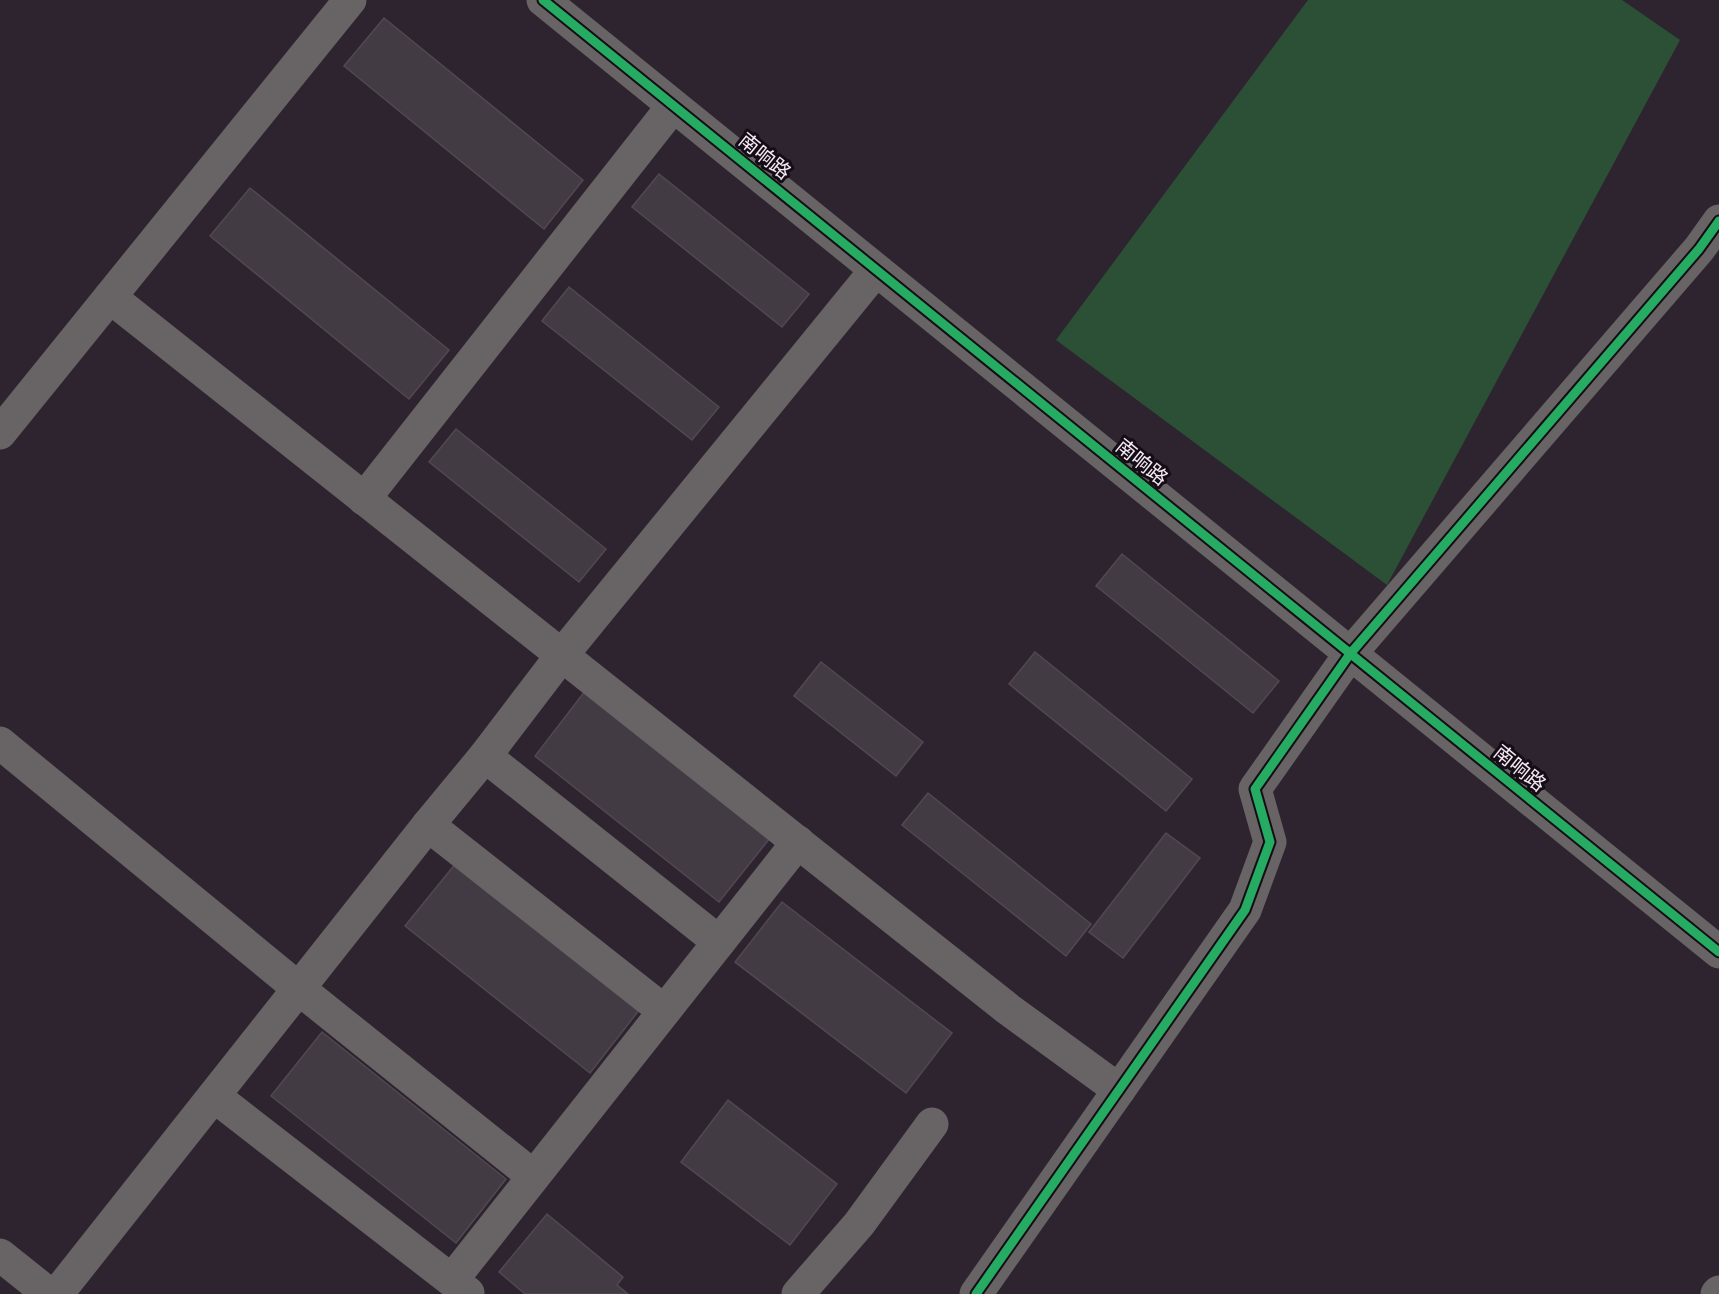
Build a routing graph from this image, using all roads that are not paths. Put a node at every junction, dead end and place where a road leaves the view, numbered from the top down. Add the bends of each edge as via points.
1 (350, 0) edge
2 (543, 0) edge
3 (673, 106) junction
4 (1719, 221) edge
5 (876, 270) junction
6 (110, 297) junction
7 (0, 433) edge
8 (364, 499) junction
9 (1350, 654) junction
10 (562, 655) junction
11 (0, 743) edge
12 (485, 756) junction
13 (428, 825) junction
14 (798, 842) junction
15 (718, 942) junction
16 (1719, 952) edge
17 (298, 988) junction
18 (664, 1011) junction
19 (1119, 1090) junction
20 (214, 1096) junction
21 (932, 1124) dead end
22 (532, 1176) junction
23 (0, 1255) edge
24 (461, 1287) edge
25 (49, 1294) edge
26 (57, 1294) edge
27 (798, 1294) edge
28 (976, 1294) edge

1 - 6 street
2 - 3 street, 南响路
3 - 5 street, 南响路
3 - 8 street
4 - 9 street
5 - 9 street, 南响路
5 - 10 street
6 - 7 street
6 - 8 street
8 - 10 street
9 - 16 street, 南响路
9 - 19 street via 1255,789 1270,842 1245,910
10 - 12 street
10 - 14 street
11 - 17 street
12 - 13 street
12 - 15 street
13 - 17 street
13 - 18 street
14 - 15 street
14 - 19 street via 1008,1009
15 - 18 street
17 - 20 street
17 - 22 street
18 - 22 street
19 - 28 street
20 - 24 street
20 - 26 street
21 - 27 street via 859,1224
22 - 24 street
23 - 25 street

